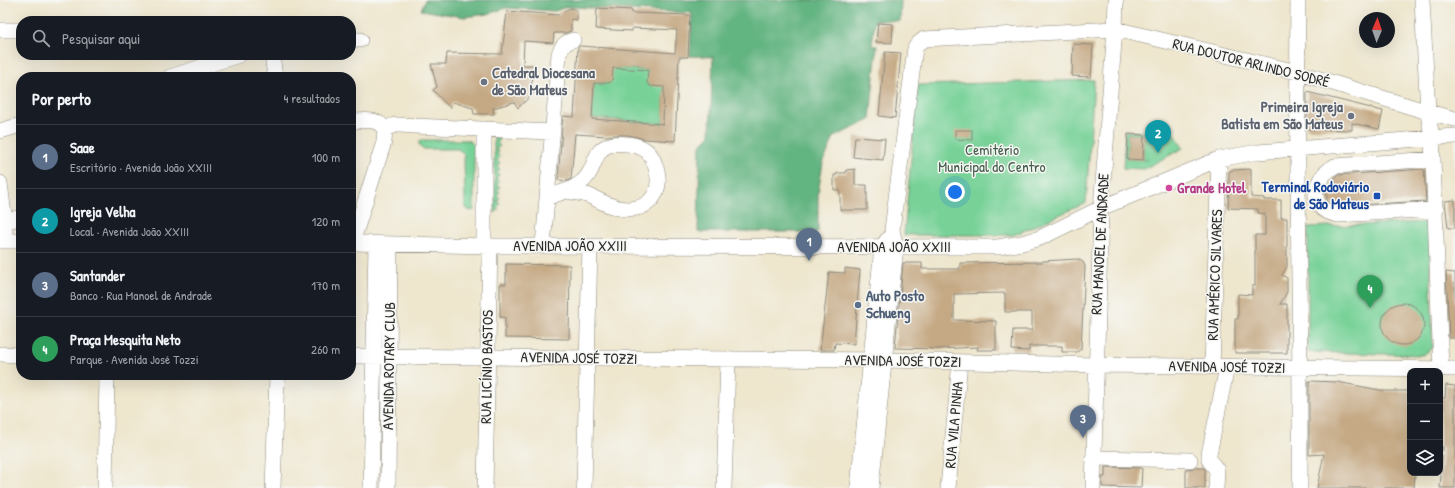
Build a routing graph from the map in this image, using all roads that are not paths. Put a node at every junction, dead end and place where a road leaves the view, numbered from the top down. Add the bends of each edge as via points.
1 (1116, 0) edge
2 (1298, 0) edge
3 (1422, 0) edge
4 (1115, 29) junction
5 (0, 30) edge
6 (16, 30) edge
7 (573, 40) dead end
8 (223, 60) edge
9 (273, 60) edge
10 (186, 72) edge
11 (274, 72) edge
12 (1297, 72) junction
13 (1428, 112) junction
14 (1455, 119) edge
15 (356, 121) edge
16 (16, 126) edge
17 (385, 129) junction
18 (484, 129) junction
19 (0, 131) edge
20 (552, 132) junction
21 (1455, 136) edge
22 (1432, 138) junction
23 (1299, 149) junction
24 (1433, 159) junction
25 (1220, 160) junction
26 (0, 183) edge
27 (566, 191) junction
28 (546, 198) junction
29 (1101, 208) junction
30 (1436, 208) junction
31 (16, 219) edge
32 (5, 222) junction
33 (356, 228) edge
34 (2, 241) edge
35 (16, 241) edge
36 (356, 243) edge
37 (383, 244) junction
38 (487, 246) junction
39 (544, 246) junction
40 (590, 246) junction
41 (889, 247) junction
42 (0, 354) edge
43 (16, 355) edge
44 (356, 356) edge
45 (373, 356) junction
46 (390, 357) junction
47 (487, 357) junction
48 (587, 358) junction
49 (728, 359) junction
50 (878, 360) junction
51 (960, 362) junction
52 (1095, 365) junction
53 (1212, 367) junction
54 (1227, 367) junction
55 (1300, 368) junction
56 (1448, 369) edge
57 (107, 380) edge
58 (278, 380) edge
59 (1093, 458) junction
60 (1190, 460) dead end
61 (371, 461) junction
62 (388, 461) junction
63 (105, 488) edge
64 (273, 488) edge
65 (371, 488) edge
66 (388, 488) edge
67 (485, 488) edge
68 (584, 488) edge
69 (724, 488) edge
70 (858, 488) edge
71 (871, 488) edge
72 (948, 488) edge
73 (1093, 488) edge
74 (1216, 488) edge
75 (1300, 488) edge

1 - 4 street, RUA MANOEL DE ANDRADE
2 - 12 street
3 - 13 street
4 - 12 street, RUA DOUTOR ARLINDO SODRÉ
4 - 29 street, RUA MANOEL DE ANDRADE
4 - 41 street, RUA DOUTOR ARLINDO SODRÉ via 932,37 919,43 915,48
5 - 6 street
7 - 20 street via 562,47 559,54
8 - 10 street
9 - 11 street
12 - 13 street, RUA DOUTOR ARLINDO SODRÉ
12 - 23 street
13 - 14 street, RUA DOUTOR ARLINDO SODRÉ
13 - 22 street
15 - 17 street via 380,122
16 - 19 street
17 - 18 street via 398,124
17 - 33 street via 384,142
18 - 20 street
18 - 38 street, RUA LICÍNIO BASTOS
20 - 28 street
21 - 22 street
22 - 23 street
22 - 24 street
23 - 25 street, AVENIDA JOÃO XXIII via 1258,152
23 - 55 street
24 - 30 street
24 - 30 street via 1335,166 1323,175 1316,191 1322,208 1338,216
25 - 29 street, AVENIDA JOÃO XXIII
25 - 53 street, RUA AMÉRICO SILVARES
26 - 32 street
27 - 27 street via 587,195 614,207 627,209 642,206 651,201 657,191 658,171 654,160 640,147 614,144 599,151 587,177
27 - 28 street
28 - 39 street
29 - 41 street, AVENIDA JOÃO XXIII via 1040,238 1022,243 998,247
29 - 52 street, RUA MANOEL DE ANDRADE
30 - 56 street
31 - 32 street
32 - 34 street
34 - 35 street
36 - 37 street, AVENIDA JOÃO XXIII
37 - 38 street, AVENIDA JOÃO XXIII
37 - 45 street, AVENIDA ROTARY CLUB
37 - 46 street, AVENIDA ROTARY CLUB
38 - 39 street, AVENIDA JOÃO XXIII
38 - 47 street, RUA LICÍNIO BASTOS
39 - 40 street, AVENIDA JOÃO XXIII
40 - 41 street, AVENIDA JOÃO XXIII
40 - 48 street
41 - 50 street
42 - 43 street
44 - 45 street, AVENIDA JOSÉ TOZZI
45 - 46 street, AVENIDA JOSÉ TOZZI
45 - 61 street, AVENIDA ROTARY CLUB
46 - 47 street, AVENIDA JOSÉ TOZZI
46 - 62 street, AVENIDA ROTARY CLUB
47 - 48 street, AVENIDA JOSÉ TOZZI
47 - 67 street, RUA LICÍNIO BASTOS
48 - 49 street, AVENIDA JOSÉ TOZZI
48 - 68 street
49 - 50 street, AVENIDA JOSÉ TOZZI
49 - 69 street
50 - 51 street, AVENIDA JOSÉ TOZZI
50 - 70 street
50 - 71 street
51 - 52 street, AVENIDA JOSÉ TOZZI
51 - 72 street, RUA VILA PINHA
52 - 53 street, AVENIDA JOSÉ TOZZI
52 - 59 street, RUA MANOEL DE ANDRADE
53 - 54 street, AVENIDA JOSÉ TOZZI
54 - 55 street, AVENIDA JOSÉ TOZZI
54 - 74 street via 1209,454 1209,460 1218,470
55 - 56 street, AVENIDA JOSÉ TOZZI
55 - 75 street
57 - 63 street
58 - 64 street
59 - 60 street
59 - 73 street, RUA MANOEL DE ANDRADE
61 - 62 street
61 - 65 street, AVENIDA ROTARY CLUB
62 - 66 street, AVENIDA ROTARY CLUB

